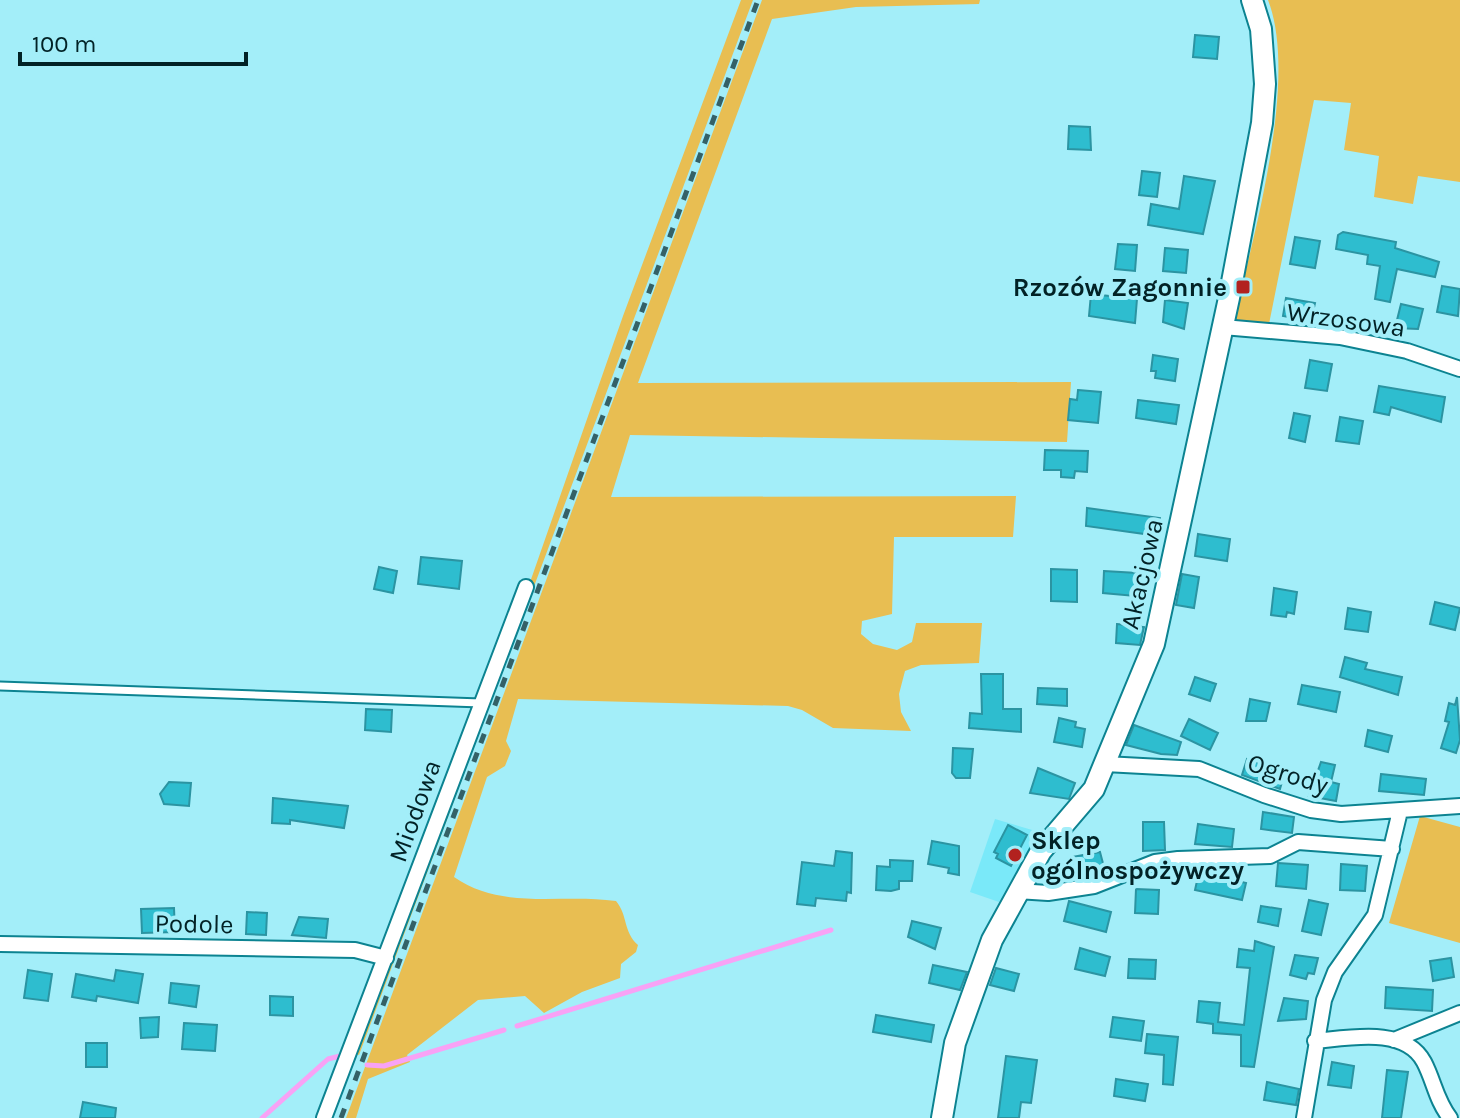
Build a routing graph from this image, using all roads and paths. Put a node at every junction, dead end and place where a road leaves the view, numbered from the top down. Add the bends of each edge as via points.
1 (1252, 0) edge
2 (1223, 327) junction
3 (1460, 369) edge
4 (526, 587) dead end
5 (0, 686) edge
6 (481, 703) junction
7 (1105, 764) junction
8 (1460, 806) edge
9 (1400, 811) junction
10 (1392, 849) junction
11 (1017, 891) junction
12 (0, 944) edge
13 (386, 958) junction
14 (1460, 1013) edge
15 (1394, 1040) junction
16 (1315, 1041) junction
17 (324, 1118) edge
18 (942, 1118) edge
19 (1304, 1118) edge
20 (1450, 1118) edge

1 - 2 street, Akacjowa via 1261,29 1262,123
2 - 3 street, Wrzosowa via 1340,337
2 - 7 street, Akacjowa via 1154,644
4 - 6 street, Miodowa
5 - 6 lane
6 - 13 street, Miodowa
7 - 9 street, Ogrody via 1199,769 1311,810
7 - 11 street, Akacjowa via 1082,807 1041,851
8 - 9 street, Ogrody
9 - 10 street
10 - 11 street via 1298,842 1270,856 1155,862 1094,886 1048,893
10 - 16 street via 1375,915 1335,972
11 - 18 street, Akacjowa via 986,954 955,1043
12 - 13 street, Podole via 355,950
13 - 17 street, Miodowa
14 - 15 street
15 - 16 street
15 - 20 street via 1419,1054
16 - 19 street

